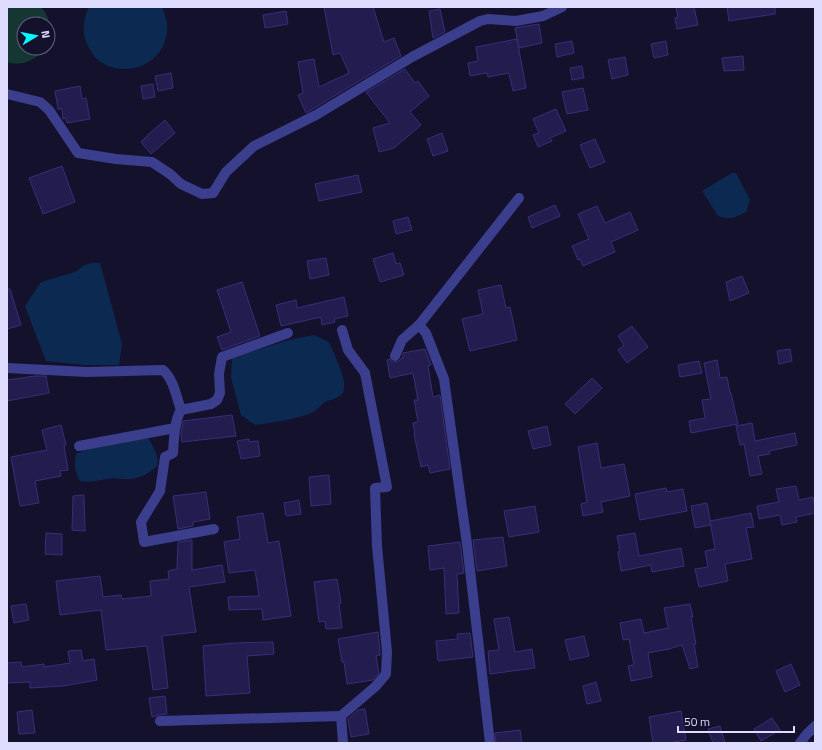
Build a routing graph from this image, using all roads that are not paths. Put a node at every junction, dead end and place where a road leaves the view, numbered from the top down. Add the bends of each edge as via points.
1 (562, 7) edge
2 (7, 94) edge
3 (519, 198) dead end
4 (420, 325) junction
5 (342, 330) dead end
6 (288, 333) dead end
7 (395, 356) dead end
8 (7, 368) edge
9 (181, 410) junction
10 (176, 428) junction
11 (79, 446) dead end
12 (214, 529) dead end
13 (340, 716) junction
14 (160, 721) dead end
15 (815, 726) edge
16 (343, 743) edge
17 (490, 743) edge
18 (800, 743) edge

1 - 2 street via 543,16 516,21 480,21 412,57 316,115 254,146 226,172 213,193 202,194 181,184 152,162 78,153 49,110 40,102
3 - 4 street
4 - 7 street via 402,340
4 - 17 street via 426,333 444,379 468,544
5 - 13 street via 348,350 366,373 387,486 375,488 377,546 387,652 386,674 376,686
6 - 9 street via 222,357 218,374 220,393 217,400 211,404
8 - 9 street via 86,372 163,370 171,379
9 - 10 street
10 - 11 street
10 - 12 street via 173,453 165,457 160,492 141,522 144,542
13 - 14 street
13 - 16 street
15 - 18 street

